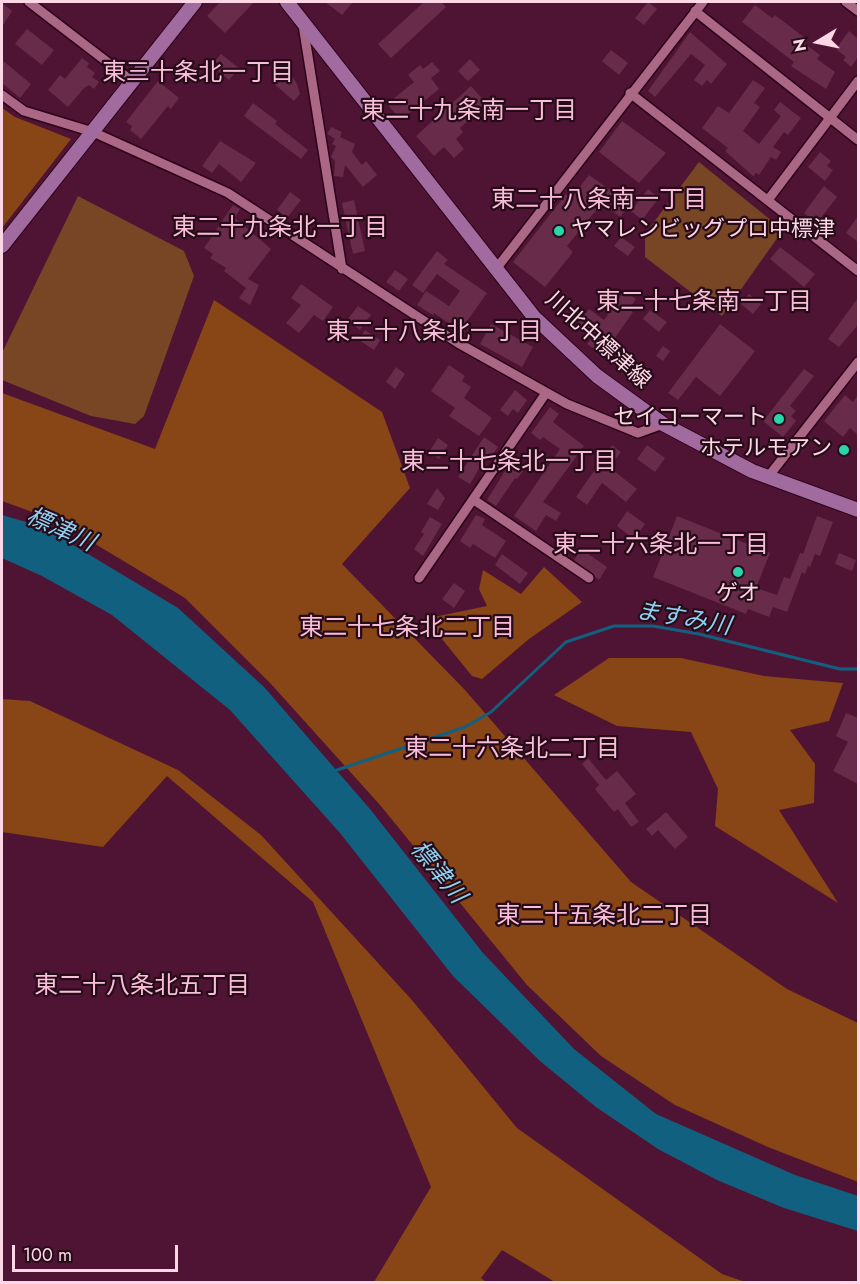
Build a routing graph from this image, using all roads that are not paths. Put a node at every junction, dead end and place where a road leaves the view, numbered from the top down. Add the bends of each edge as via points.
1 (29, 2) edge
2 (195, 2) edge
3 (287, 2) edge
4 (702, 2) edge
5 (846, 2) edge
6 (695, 11) junction
7 (858, 11) edge
8 (303, 22) junction
9 (132, 81) junction
10 (858, 81) edge
11 (630, 93) junction
12 (2, 95) edge
13 (831, 118) junction
14 (93, 132) junction
15 (858, 140) edge
16 (768, 200) junction
17 (2, 246) edge
18 (496, 268) junction
19 (342, 269) junction
20 (858, 271) edge
21 (858, 362) edge
22 (546, 393) junction
23 (663, 424) junction
24 (768, 477) junction
25 (474, 500) junction
26 (858, 510) edge
27 (419, 578) dead end
28 (589, 578) dead end

1 - 9 street
2 - 9 main road
3 - 8 main road, 川北中標津線
4 - 6 street
5 - 7 street
6 - 11 street
6 - 13 street
8 - 18 main road, 川北中標津線
8 - 19 street
9 - 14 main road
10 - 13 street
11 - 16 street
11 - 18 street
12 - 14 street via 36,116
13 - 15 street
13 - 16 street
14 - 17 main road
14 - 19 street via 228,193
16 - 20 street
18 - 23 main road, 川北中標津線 via 534,317 575,356
19 - 22 street
21 - 24 street
22 - 23 street via 638,433
22 - 25 street
23 - 24 main road, 川北中標津線
24 - 26 main road, 川北中標津線
25 - 27 street
25 - 28 street

